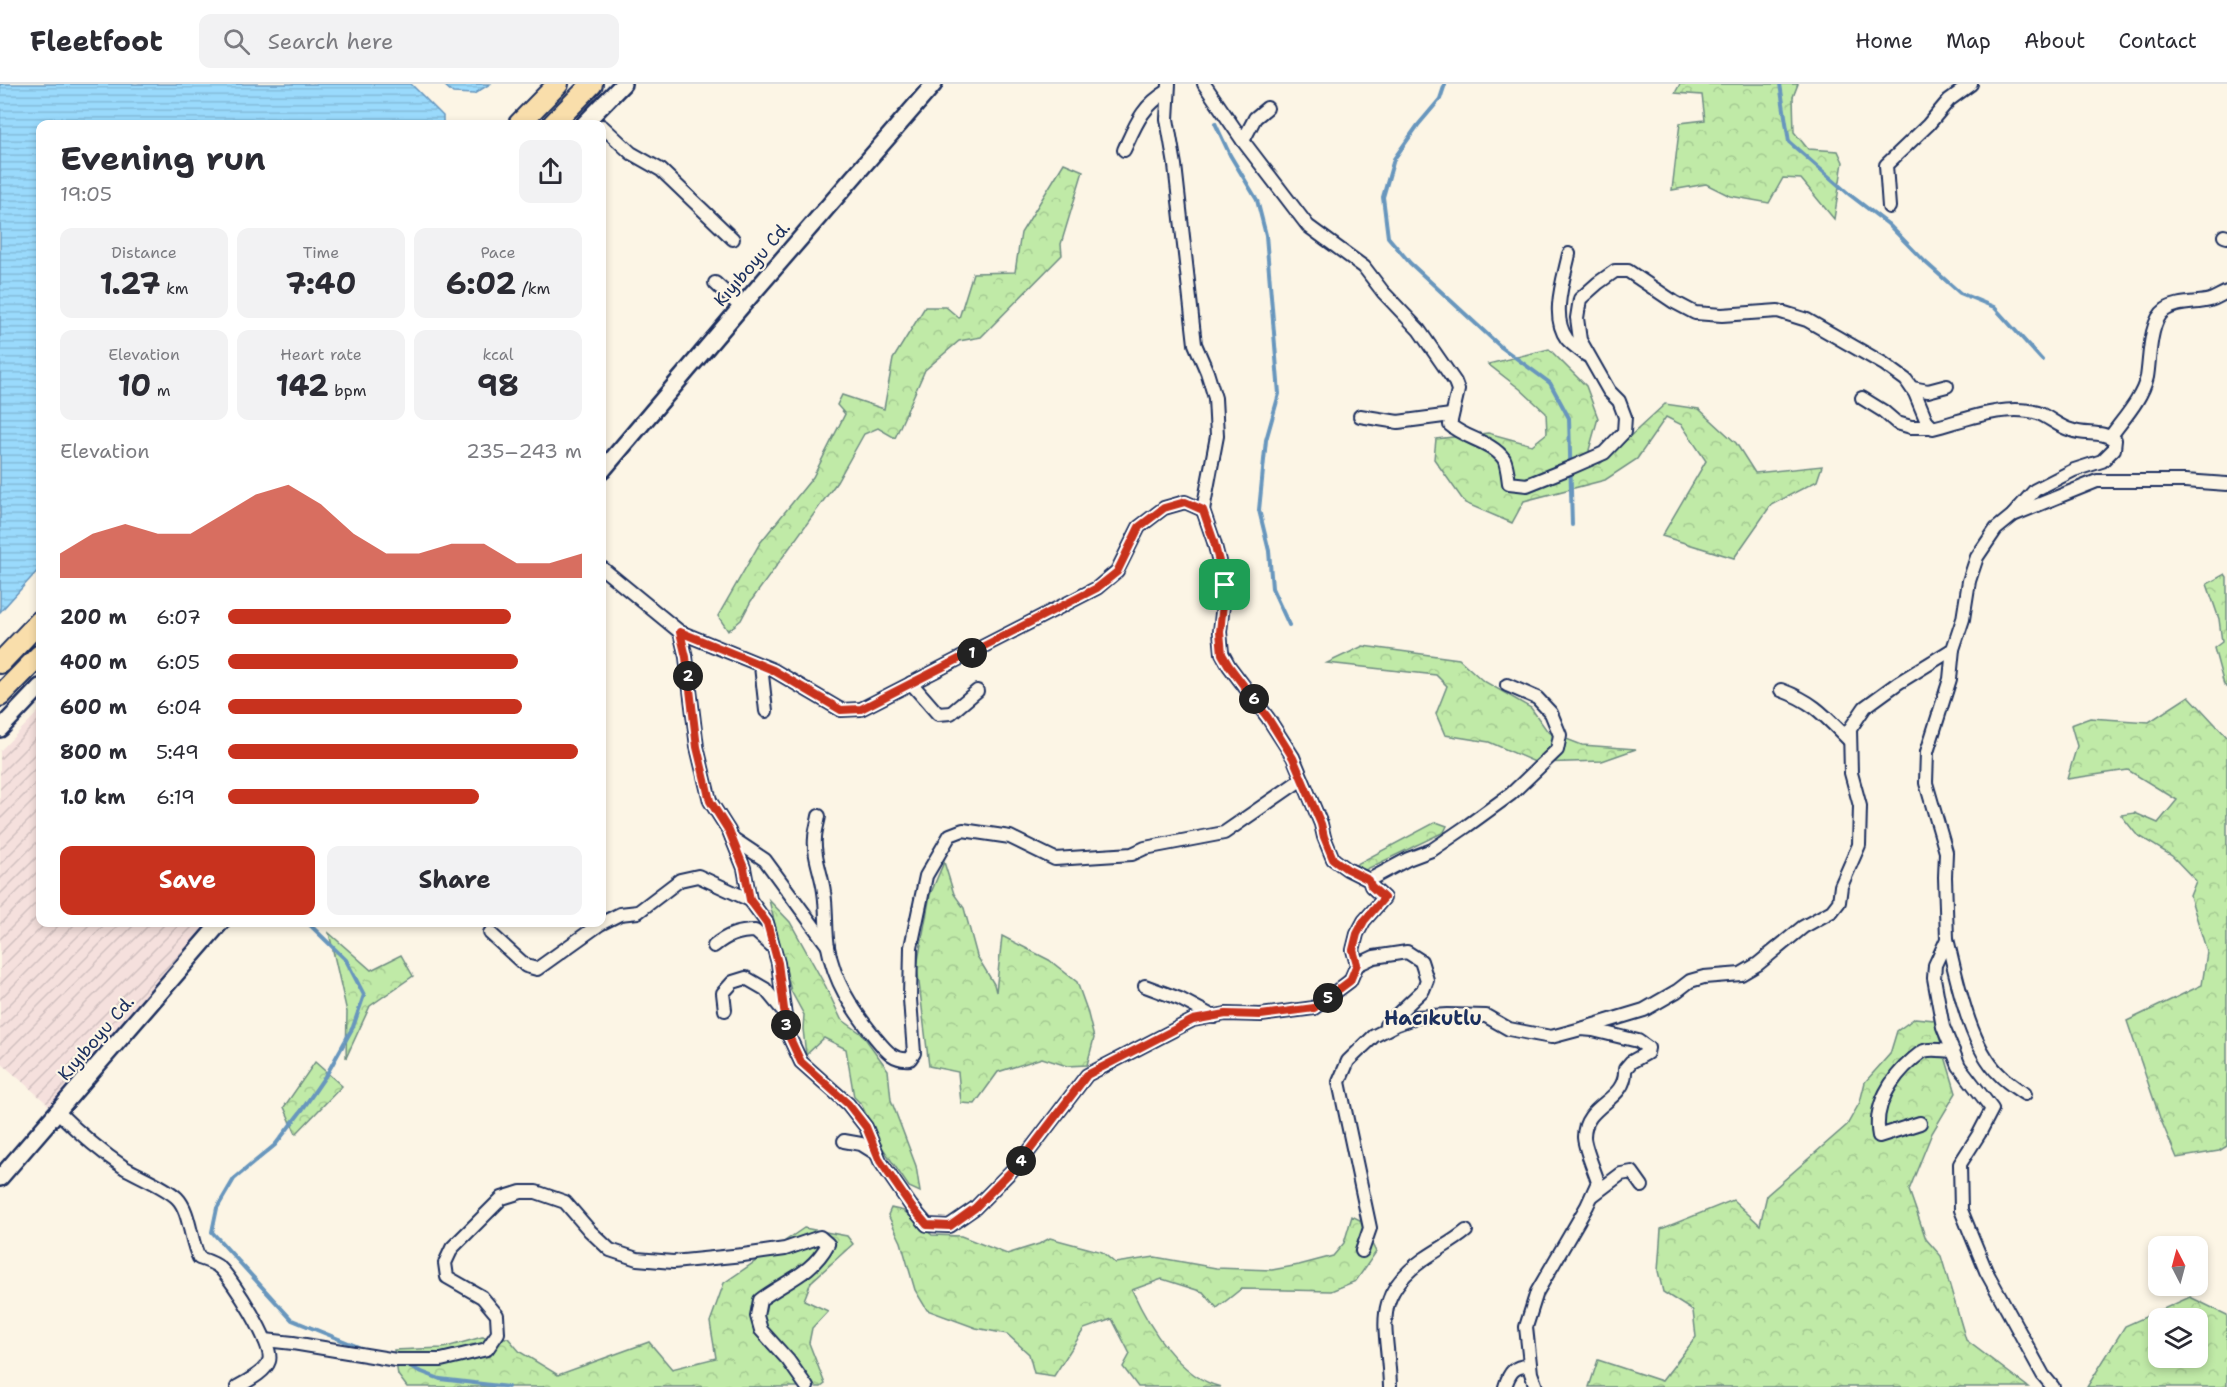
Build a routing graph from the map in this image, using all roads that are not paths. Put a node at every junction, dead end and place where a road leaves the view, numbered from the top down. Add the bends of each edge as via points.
1 (558, 84) edge
2 (592, 84) edge
3 (623, 84) edge
4 (934, 84) edge
5 (1204, 84) edge
6 (1971, 84) edge
7 (1169, 88) edge
8 (1268, 108) dead end
9 (523, 120) edge
10 (557, 120) edge
11 (596, 120) edge
12 (606, 133) edge
13 (1243, 141) junction
14 (1124, 150) dead end
15 (1889, 207) dead end
16 (733, 239) dead end
17 (1569, 254) dead end
18 (715, 283) dead end
19 (2227, 292) edge
20 (741, 307) junction
21 (1591, 360) junction
22 (1947, 386) dead end
23 (1912, 388) junction
24 (1862, 398) dead end
25 (1451, 415) junction
26 (1360, 416) dead end
27 (1932, 427) junction
28 (2111, 436) junction
29 (606, 466) edge
30 (2227, 484) edge
31 (1203, 510) junction
32 (2012, 516) junction
33 (606, 571) edge
34 (36, 625) edge
35 (680, 632) junction
36 (1953, 650) junction
37 (36, 659) edge
38 (0, 663) edge
39 (761, 666) junction
40 (910, 683) junction
41 (1507, 685) dead end
42 (1781, 690) dead end
43 (36, 691) edge
44 (977, 691) dead end
45 (0, 696) edge
46 (766, 711) dead end
47 (0, 729) edge
48 (1849, 740) junction
49 (1302, 779) junction
50 (819, 816) dead end
51 (731, 837) junction
52 (1369, 880) junction
53 (750, 900) junction
54 (606, 921) edge
55 (217, 927) edge
56 (596, 927) edge
57 (490, 933) dead end
58 (1947, 939) junction
59 (714, 946) dead end
60 (828, 946) junction
61 (773, 947) junction
62 (1357, 964) junction
63 (1145, 986) dead end
64 (725, 1010) dead end
65 (784, 1011) junction
66 (1214, 1017) junction
67 (1581, 1029) junction
68 (1374, 1036) junction
69 (1953, 1051) junction
70 (2025, 1095) dead end
71 (58, 1112) junction
72 (1920, 1123) dead end
73 (844, 1141) dead end
74 (877, 1154) junction
75 (0, 1178) edge
76 (1642, 1186) dead end
77 (1591, 1197) junction
78 (1466, 1231) dead end
79 (1362, 1251) dead end
80 (265, 1340) junction
81 (1530, 1366) junction
82 (237, 1387) edge
83 (807, 1387) edge
84 (1390, 1387) edge
85 (1505, 1387) edge
86 (1536, 1387) edge
87 (2053, 1387) edge

1 - 9 highway
2 - 10 highway
3 - 11 street
4 - 20 street, Kıyıboyu Cd.
5 - 13 street
6 - 15 street via 1949,100 1886,165
7 - 14 street via 1142,112
7 - 31 street via 1167,119 1195,344 1215,398 1217,436
8 - 13 street via 1255,118
12 - 16 street via 661,170
13 - 25 street via 1308,226 1364,267 1419,330 1455,382 1458,390
17 - 21 street via 1560,319 1566,338
18 - 20 street
19 - 28 street via 2164,311 2150,344 2147,377 2138,398
20 - 29 street, Kıyıboyu Cd.
21 - 23 street via 1580,340 1580,299 1615,271 1628,271 1695,313 1778,311 1808,320 1884,364
21 - 25 street via 1609,392 1619,401 1625,417 1624,432 1604,453 1542,480 1527,485 1509,483 1504,460 1487,445 1460,434 1450,425
22 - 23 street via 1928,391
23 - 27 street
24 - 27 street via 1897,423
25 - 26 street via 1398,422
27 - 28 street via 2020,409 2070,430
28 - 32 street via 2114,449 2102,461 2035,490
30 - 32 street via 2097,481
31 - 40 street via 1185,502 1164,508 1139,527 1117,572 1097,588
31 - 49 street via 1225,585 1222,654 1268,718
32 - 36 street via 1996,529 1977,558
33 - 35 street
34 - 38 highway
35 - 39 street
35 - 51 street via 707,790
36 - 48 street via 1864,707 1850,729
36 - 58 street via 1950,679 1927,752 1926,783 1946,852
37 - 45 highway
39 - 40 street via 841,710 861,709
39 - 46 street
40 - 44 street via 938,714 951,713
41 - 52 street via 1537,698 1551,713 1560,735 1557,750 1511,794 1467,826 1432,850
42 - 48 street via 1816,707
43 - 47 street
48 - 67 street via 1851,773 1860,806 1859,845 1841,886 1839,902 1832,911 1803,927 1741,974 1690,981 1644,1010
49 - 52 street via 1333,859
49 - 60 street via 1224,833 1132,854 1055,860 1010,837 963,830 950,835 926,876 911,947 914,1053 910,1059 890,1056 856,1014 836,977
50 - 60 street via 814,839 827,912
51 - 53 street via 744,868
51 - 60 street via 765,860
52 - 62 street via 1384,898 1357,934 1353,950
53 - 54 street via 698,876 680,880 638,912
53 - 61 street via 767,923
55 - 71 street, Kıyıboyu Cd.
56 - 57 street via 537,969 526,966
58 - 69 street via 1935,964 1934,978 1943,1027
58 - 70 street via 1978,1047 1998,1074
59 - 61 street via 740,931 755,931
61 - 65 street
62 - 66 street via 1350,981 1314,1008
62 - 68 street via 1407,952 1421,961 1427,980 1423,990
63 - 66 street
64 - 65 street via 723,993 733,982 746,978 765,989
65 - 74 street via 787,1032 801,1062 848,1104 866,1127
66 - 74 street via 1193,1020 1087,1075 1023,1159 975,1208 950,1226 927,1225
67 - 68 street via 1551,1037 1509,1029 1486,1016 1447,1015 1416,1017
67 - 77 street via 1610,1033 1648,1048 1647,1053 1625,1069 1619,1091 1591,1114 1584,1138 1598,1182
68 - 79 street via 1348,1061 1339,1082 1370,1228
69 - 72 street via 1924,1051 1905,1066 1887,1089 1879,1109 1879,1136
69 - 87 street via 1959,1066 1992,1109 1960,1164 1961,1210 1986,1271 2043,1376
71 - 75 street, Kıyıboyu Cd.
71 - 80 street via 123,1167 177,1198 189,1220 192,1244 199,1258 218,1266 239,1292
73 - 74 street via 861,1144
76 - 77 street via 1632,1172 1621,1174
77 - 81 street via 1537,1292 1527,1327
78 - 84 street via 1412,1268 1390,1292 1385,1328
80 - 82 street via 270,1360 263,1370
80 - 83 street via 396,1360 441,1360 486,1349 498,1333 497,1315 482,1297 447,1277 445,1263 452,1248 502,1198 536,1192 565,1202 610,1250 637,1259 673,1262 743,1255 784,1249 820,1237 828,1244 820,1259 760,1300 757,1316 760,1330
81 - 85 street via 1509,1373
81 - 86 street

